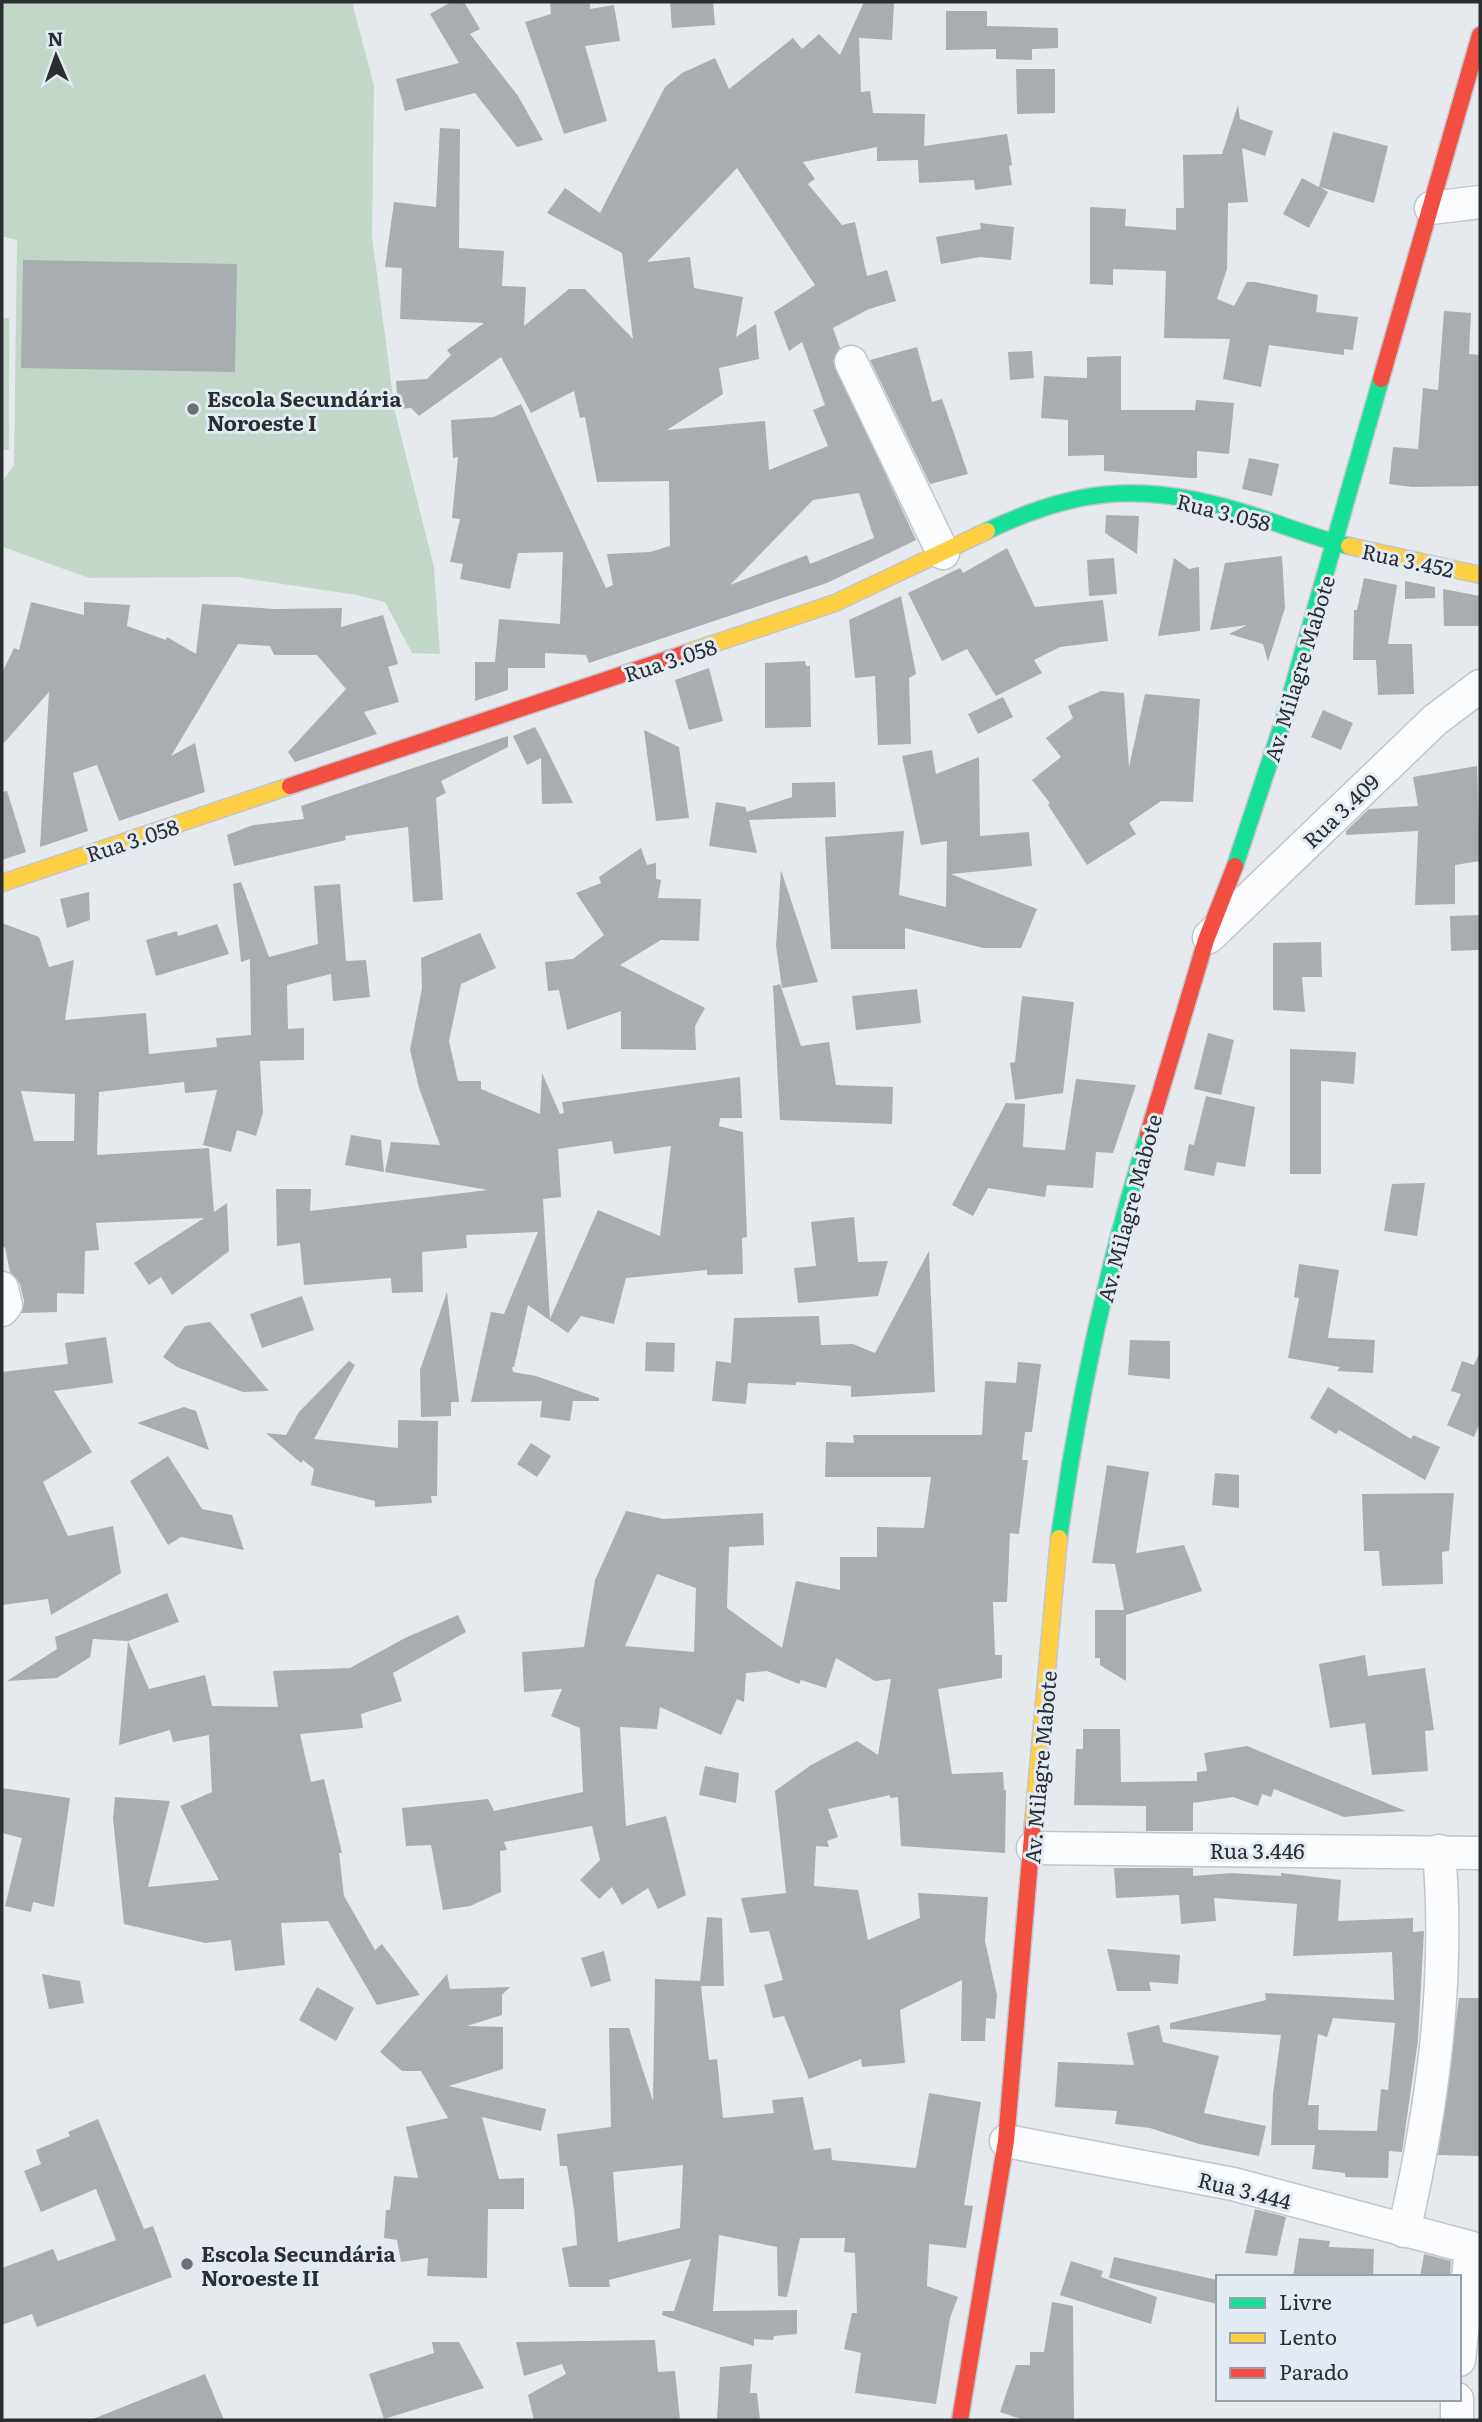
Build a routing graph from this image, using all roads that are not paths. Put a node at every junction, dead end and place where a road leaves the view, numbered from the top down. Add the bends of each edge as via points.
1 (1480, 35) edge
2 (1480, 202) edge
3 (1431, 208) junction
4 (850, 362) dead end
5 (1336, 543) junction
6 (943, 553) junction
7 (1480, 575) edge
8 (1480, 686) edge
9 (2, 883) edge
10 (1206, 940) junction
11 (2, 1288) edge
12 (2, 1310) edge
13 (1033, 1848) junction
14 (1439, 1851) junction
15 (1480, 1853) edge
16 (1006, 2141) junction
17 (1404, 2231) junction
18 (1476, 2250) edge
19 (1461, 2347) edge
20 (1457, 2401) edge
21 (960, 2420) edge
22 (1457, 2420) edge

1 - 3 street, Av. Milagre Mabote
2 - 3 street
3 - 5 street, Av. Milagre Mabote
4 - 6 street
5 - 6 street, Rua 3.058 via 1221,506 1110,492 1054,503
5 - 7 street, Rua 3.452
5 - 10 street, Av. Milagre Mabote via 1243,847
6 - 9 street, Rua 3.058 via 835,603
8 - 10 street, Rua 3.409 via 1435,720
10 - 13 street, Av. Milagre Mabote via 1100,1308 1073,1437 1057,1552
11 - 12 street via 6,1305
13 - 14 street, Rua 3.446
13 - 16 street, Av. Milagre Mabote
14 - 15 street, Rua 3.446
14 - 17 street via 1444,1957 1439,2014 1427,2126
16 - 17 street, Rua 3.444 via 1233,2184
16 - 21 street, Av. Milagre Mabote
17 - 18 street, Rua 3.444
18 - 19 street
20 - 22 street

